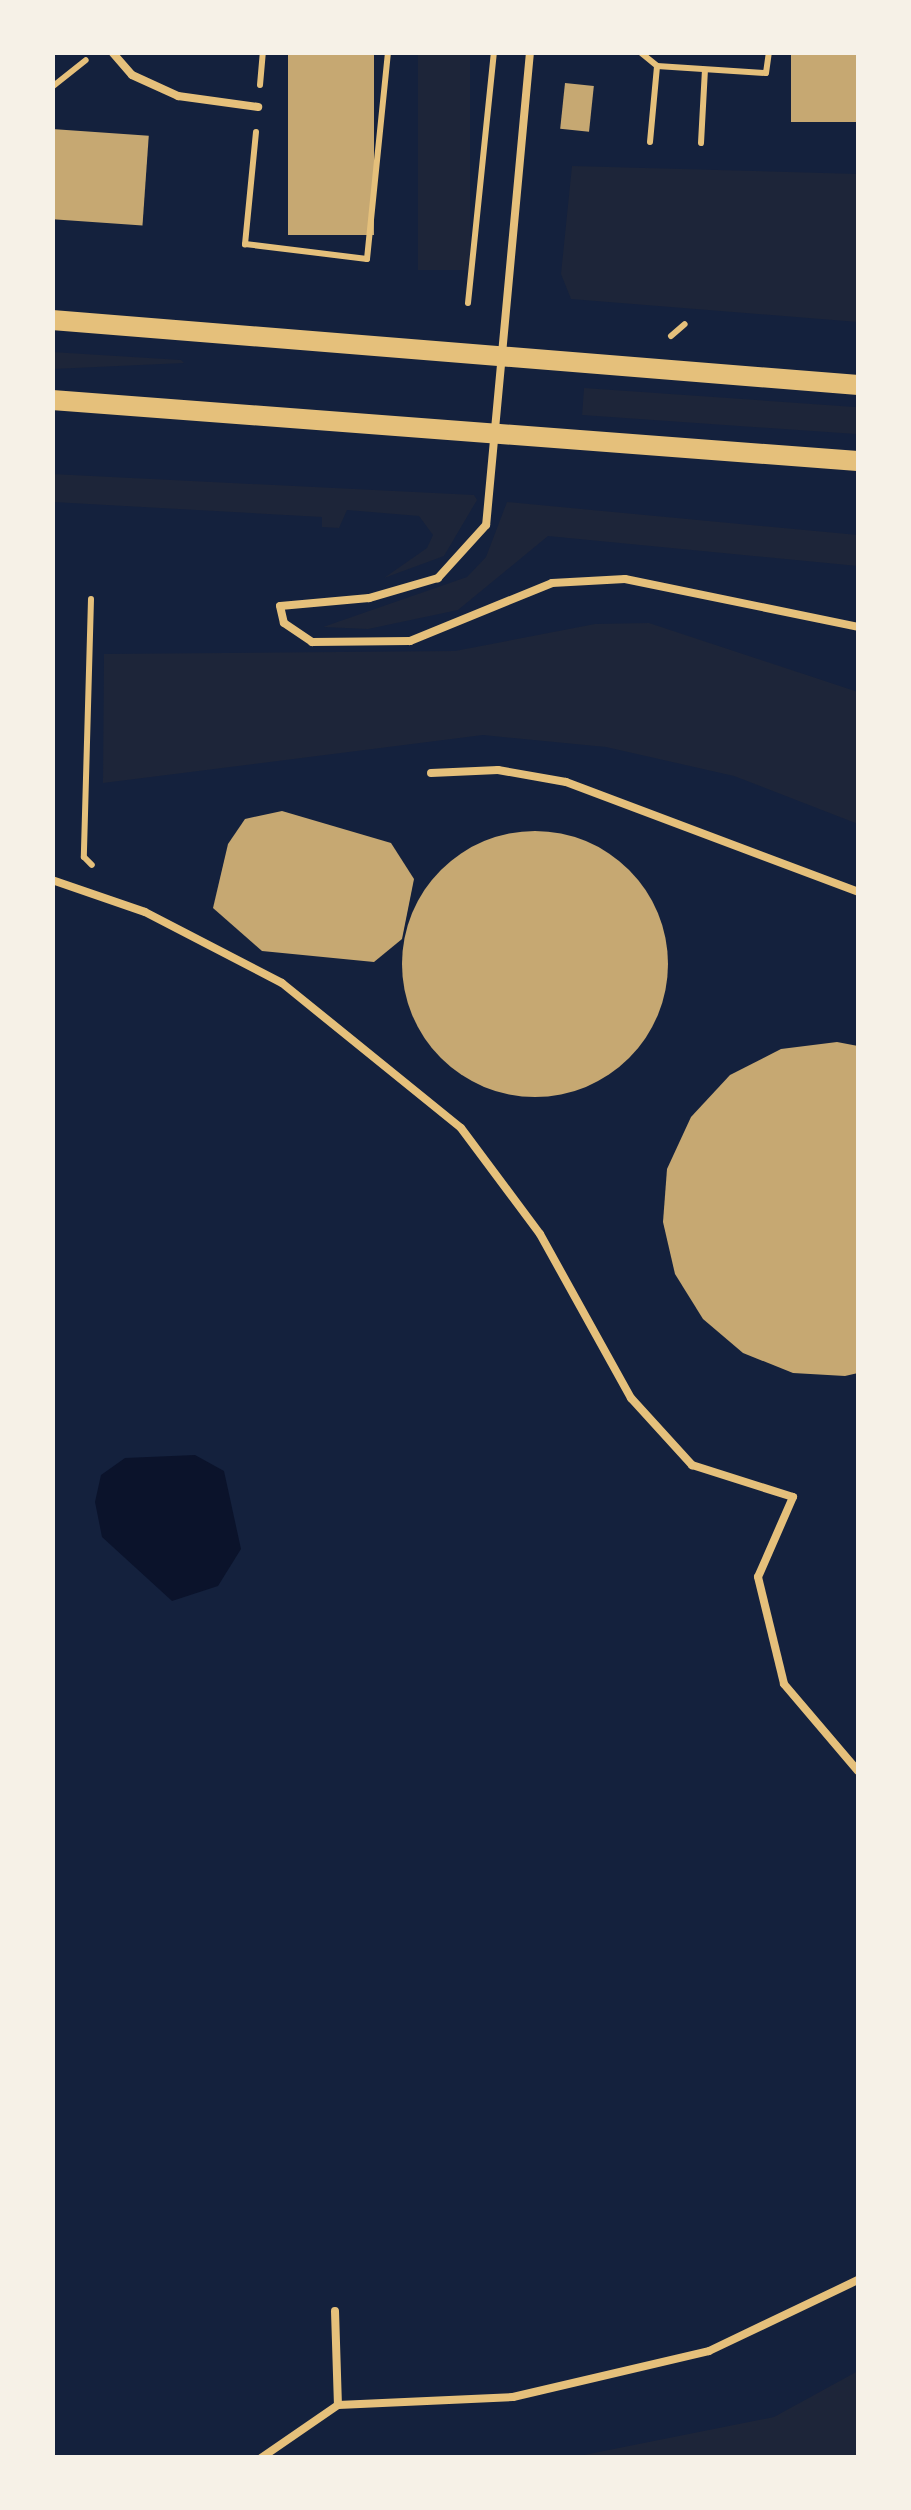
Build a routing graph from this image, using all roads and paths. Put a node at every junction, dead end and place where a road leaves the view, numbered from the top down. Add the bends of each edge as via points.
1 (95, 52) edge
2 (112, 52) edge
3 (263, 52) edge
4 (388, 52) edge
5 (494, 52) edge
6 (530, 52) edge
7 (640, 52) edge
8 (769, 52) edge
9 (656, 66) junction
10 (705, 70) junction
11 (52, 87) edge
12 (258, 107) junction
13 (650, 142) dead end
14 (701, 144) dead end
15 (468, 303) dead end
16 (52, 320) edge
17 (504, 356) junction
18 (858, 385) edge
19 (52, 400) edge
20 (499, 435) junction
21 (858, 461) edge
22 (91, 599) dead end
23 (858, 627) edge
24 (431, 773) dead end
25 (52, 880) edge
26 (858, 892) edge
27 (145, 912) junction
28 (858, 1771) edge
29 (858, 2280) edge
30 (335, 2310) dead end
31 (338, 2405) junction
32 (261, 2458) edge

1 - 11 path
2 - 12 lane via 132,75 178,96
3 - 12 path
4 - 12 path via 367,259 245,244
5 - 15 path
6 - 17 lane
7 - 9 path
8 - 10 path via 766,73
9 - 10 path
9 - 13 path
10 - 14 path
16 - 17 main road
17 - 18 main road
17 - 20 lane
19 - 20 main road
20 - 21 main road
20 - 23 lane via 486,525 466,557 421,585 280,606 284,624 312,642 410,641 552,583 625,580
22 - 27 path via 84,857
24 - 26 lane via 498,770 566,782
25 - 27 lane
27 - 28 lane via 282,983 461,1128 540,1234 632,1398 692,1465 793,1497 758,1577 779,1666 784,1684
29 - 31 lane via 709,2351 513,2396
30 - 31 lane
31 - 32 lane

